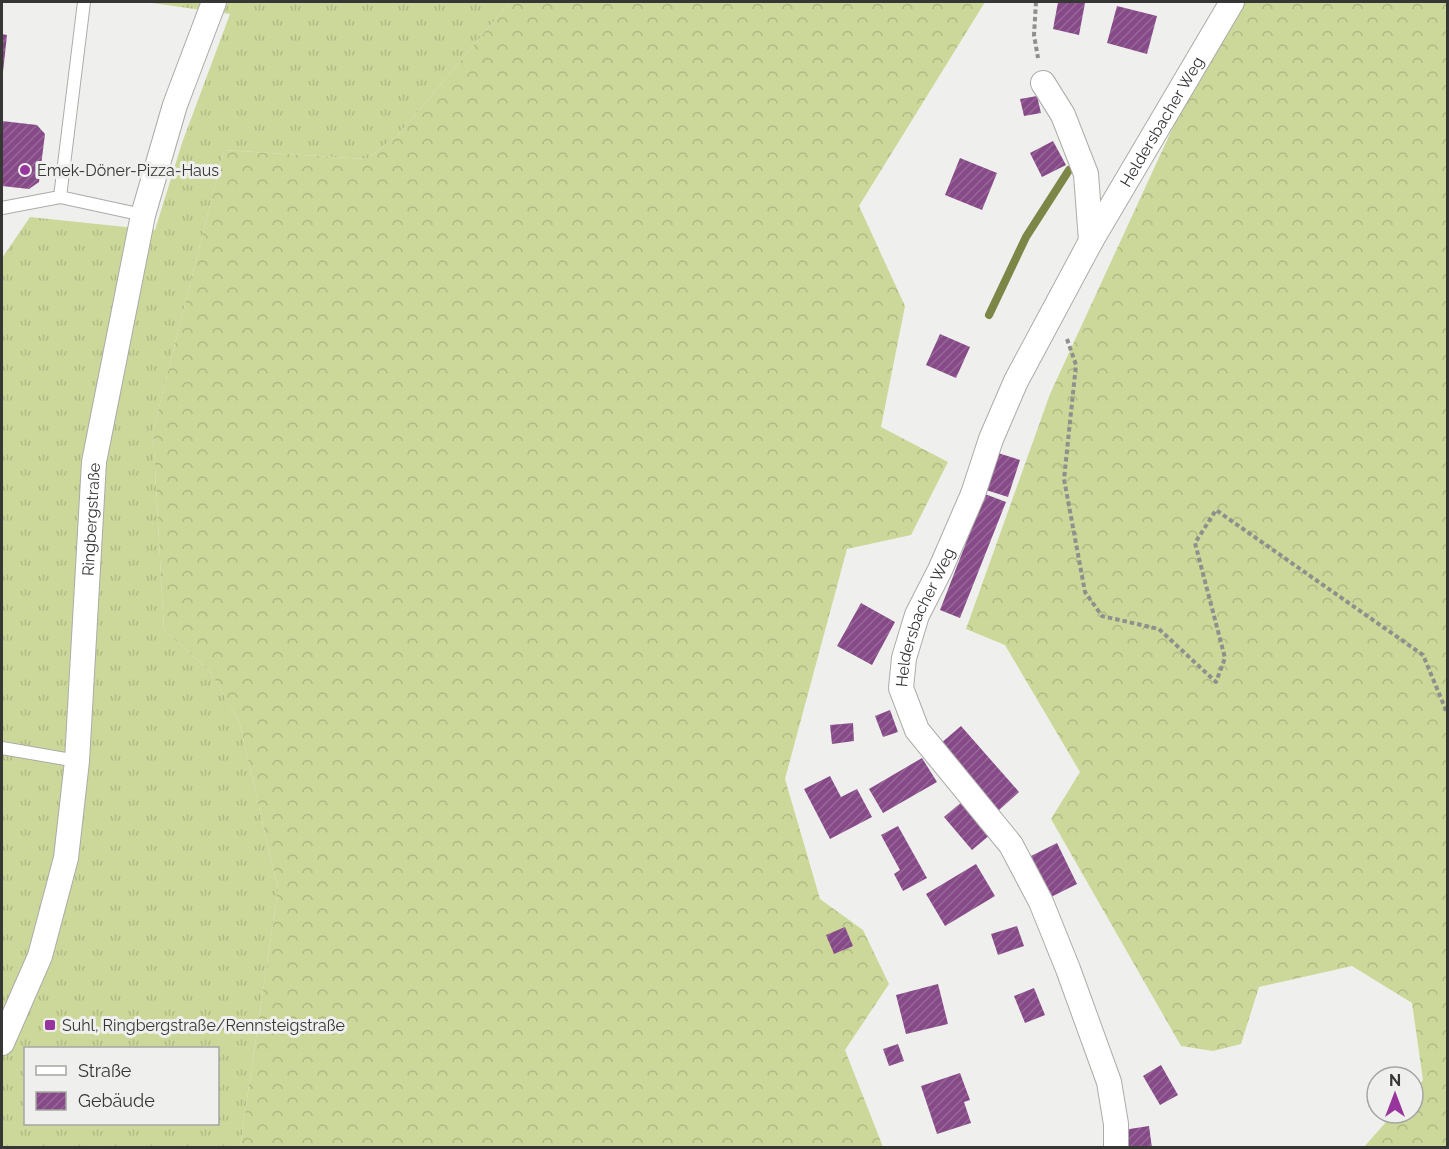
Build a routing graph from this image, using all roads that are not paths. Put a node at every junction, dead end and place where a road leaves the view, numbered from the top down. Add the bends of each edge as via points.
1 (84, 2) edge
2 (214, 2) edge
3 (1232, 2) edge
4 (1043, 83) road end
5 (60, 197) junction
6 (2, 208) edge
7 (143, 215) junction
8 (1091, 241) junction
9 (2, 748) edge
10 (77, 761) junction
11 (2, 1043) edge
12 (1116, 1148) edge

1 - 5 lane
2 - 7 street, Ringbergstraße via 176,105
3 - 8 street, Heldersbacher Weg
4 - 8 street via 1063,115 1086,174
5 - 6 lane
5 - 7 lane
7 - 10 street, Ringbergstraße via 94,462
8 - 12 street, Heldersbacher Weg via 1016,381 991,439 973,494 917,615 904,658 901,687 917,730 1011,845 1041,902 1109,1082
9 - 10 lane
10 - 11 street, Ringbergstraße via 66,858 40,956

